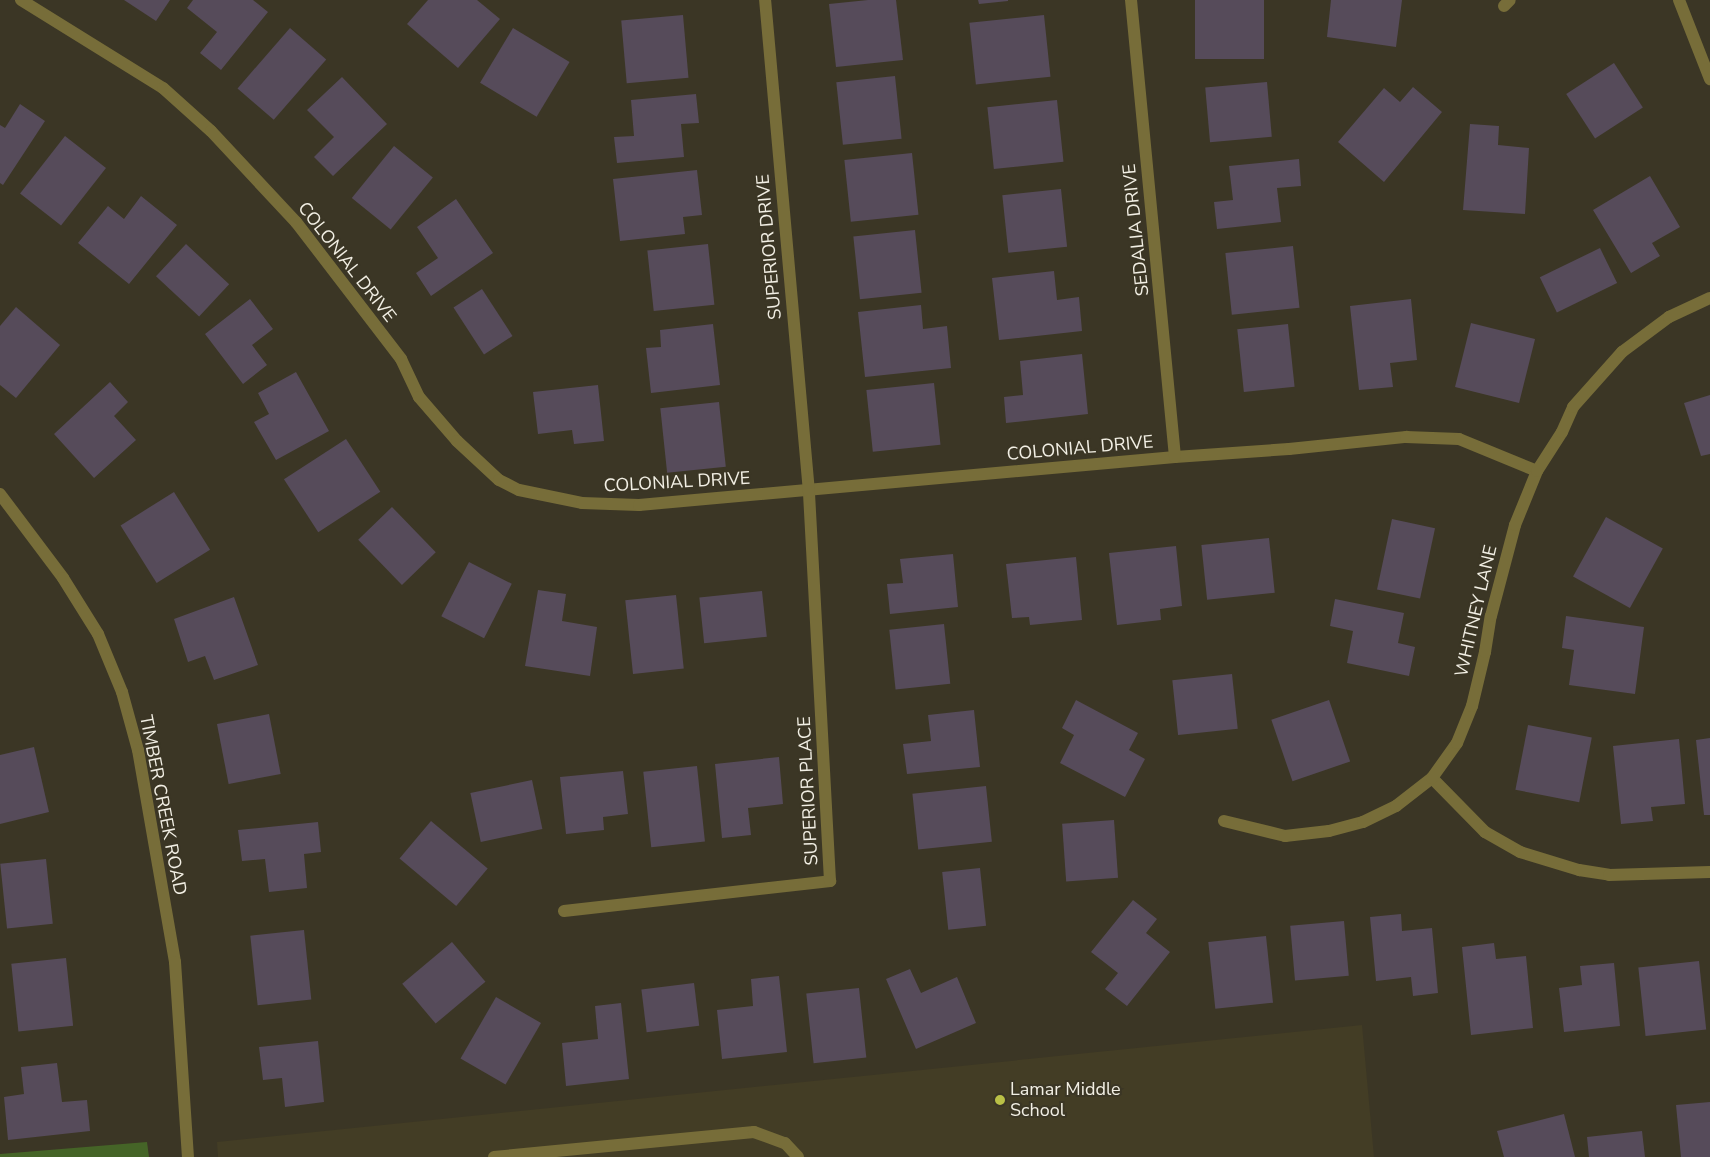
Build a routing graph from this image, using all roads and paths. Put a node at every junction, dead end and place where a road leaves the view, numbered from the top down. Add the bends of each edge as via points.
1 (22, 0) edge
2 (765, 0) edge
3 (1131, 0) edge
4 (1678, 0) edge
5 (1710, 79) edge
6 (1710, 298) edge
7 (1175, 457) junction
8 (1537, 471) junction
9 (808, 492) junction
10 (0, 494) edge
11 (1432, 778) junction
12 (1224, 821) dead end
13 (1710, 872) edge
14 (564, 910) dead end
15 (188, 1157) edge
16 (494, 1157) edge
17 (798, 1157) edge

1 - 9 street, COLONIAL DRIVE via 163,88 210,131 296,222 401,358 419,397 457,441 499,480 519,490 582,503 639,505
2 - 9 street, SUPERIOR DRIVE
3 - 7 street, SEDALIA DRIVE
4 - 5 street
6 - 8 street, WHITNEY LANE via 1669,317 1622,352 1573,407 1562,432
7 - 8 street, COLONIAL DRIVE via 1406,437 1458,439
7 - 9 street, COLONIAL DRIVE
8 - 11 street, WHITNEY LANE via 1514,525 1472,706 1457,743
9 - 14 street, SUPERIOR PLACE via 830,881
10 - 15 street, TIMBER CREEK ROAD via 63,578 98,634 122,692 138,750 175,962
11 - 12 street, WHITNEY LANE via 1396,806 1362,822 1329,831 1285,836
11 - 13 street via 1485,832 1520,852 1579,870 1609,875
16 - 17 street via 754,1132 785,1143

